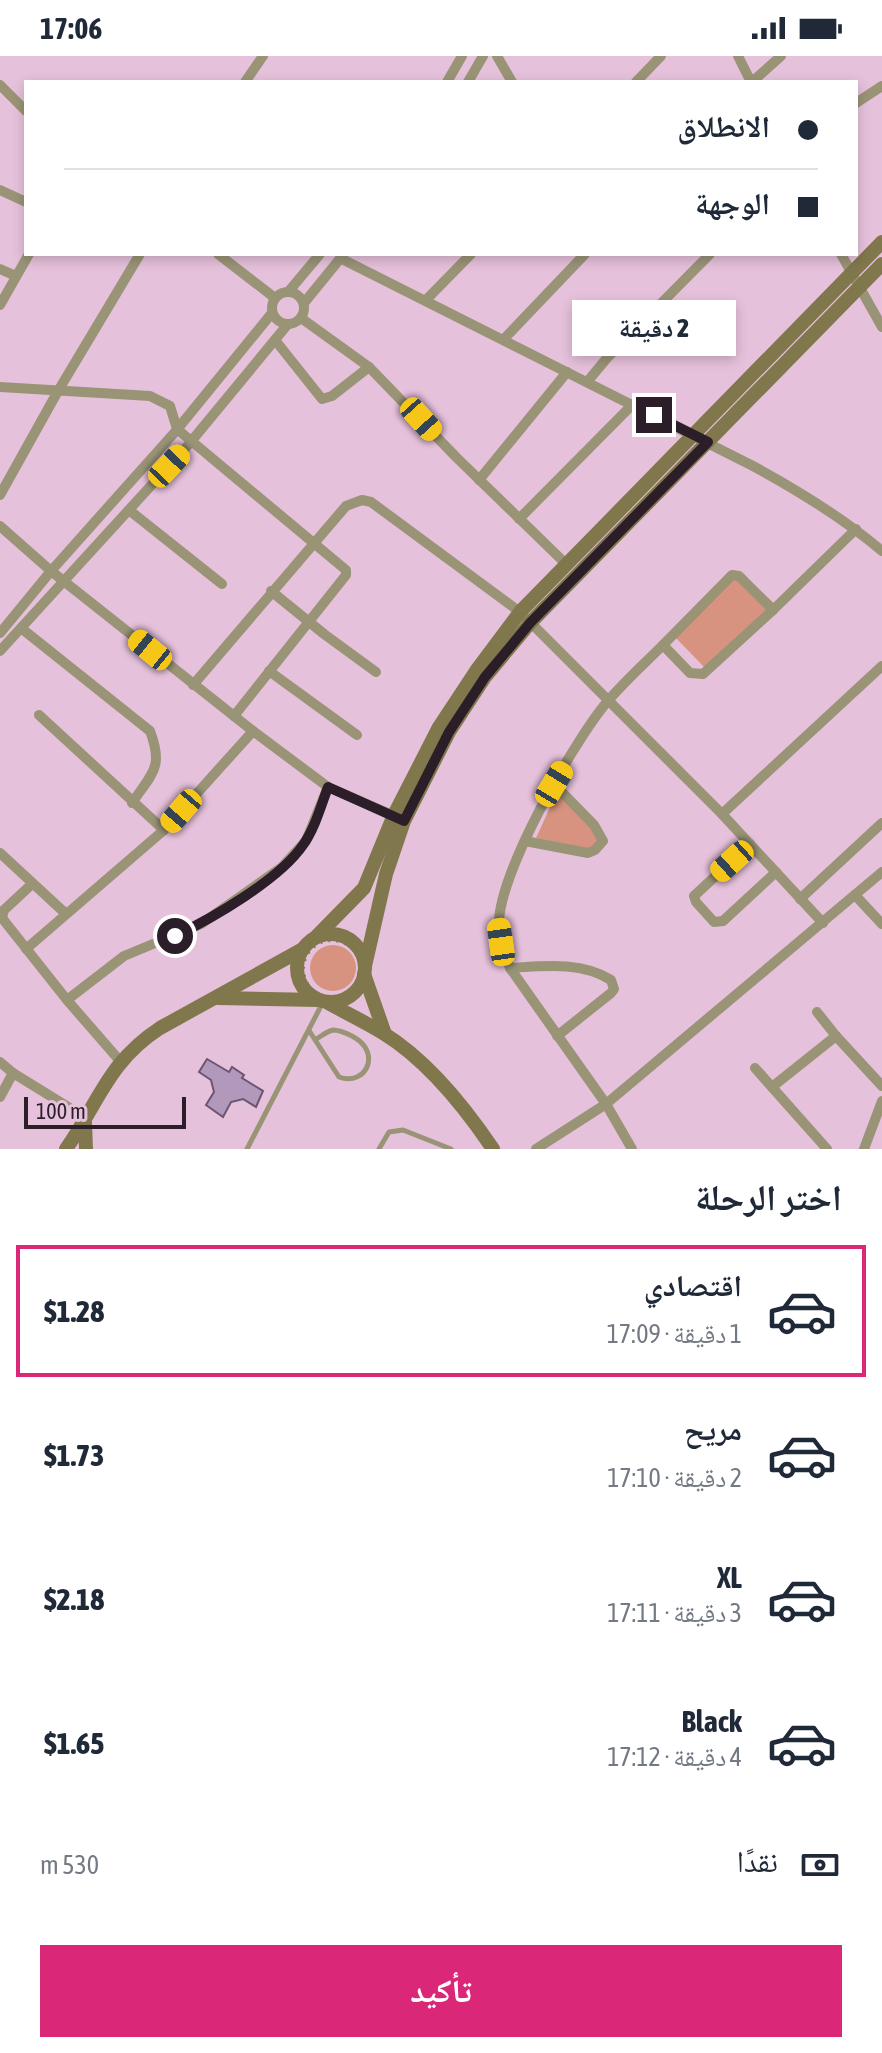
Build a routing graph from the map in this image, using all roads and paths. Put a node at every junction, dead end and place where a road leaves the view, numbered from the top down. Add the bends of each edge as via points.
1 (263, 56) edge
2 (462, 56) edge
3 (483, 56) edge
4 (497, 56) edge
5 (661, 56) edge
6 (738, 56) edge
7 (781, 56) edge
8 (246, 80) edge
9 (448, 80) edge
10 (469, 80) edge
11 (511, 80) edge
12 (638, 80) edge
13 (750, 80) edge
14 (753, 80) edge
15 (0, 85) edge
16 (882, 86) edge
17 (858, 102) edge
18 (24, 109) edge
19 (0, 190) edge
20 (24, 201) edge
21 (882, 242) edge
22 (28, 256) edge
23 (139, 256) edge
24 (221, 256) edge
25 (318, 256) edge
26 (342, 256) edge
27 (469, 256) edge
28 (583, 256) edge
29 (708, 256) edge
30 (842, 256) edge
31 (882, 264) edge
32 (0, 269) edge
33 (851, 273) junction
34 (16, 276) junction
35 (859, 287) junction
36 (289, 291) junction
37 (275, 298) junction
38 (426, 300) junction
39 (304, 303) junction
40 (0, 305) edge
41 (272, 313) junction
42 (301, 318) junction
43 (288, 324) junction
44 (882, 327) edge
45 (504, 339) junction
46 (275, 340) junction
47 (369, 367) junction
48 (567, 372) junction
49 (587, 382) junction
50 (0, 387) edge
51 (58, 391) junction
52 (633, 404) junction
53 (177, 429) junction
54 (701, 439) junction
55 (192, 441) junction
56 (479, 480) junction
57 (0, 495) edge
58 (129, 510) junction
59 (519, 519) junction
60 (0, 526) edge
61 (856, 529) junction
62 (313, 543) junction
63 (882, 551) edge
64 (566, 564) junction
65 (51, 571) junction
66 (65, 580) junction
67 (222, 584) dead end
68 (271, 591) junction
69 (773, 610) junction
70 (525, 617) junction
71 (310, 623) junction
72 (21, 628) junction
73 (0, 633) edge
74 (663, 645) junction
75 (0, 651) edge
76 (882, 666) edge
77 (269, 671) junction
78 (376, 672) dead end
79 (193, 685) junction
80 (608, 701) junction
81 (39, 715) dead end
82 (234, 716) junction
83 (253, 731) junction
84 (357, 735) dead end
85 (554, 784) junction
86 (328, 787) junction
87 (132, 803) junction
88 (722, 814) junction
89 (399, 818) junction
90 (882, 823) edge
91 (164, 830) junction
92 (525, 841) junction
93 (750, 844) junction
94 (0, 853) edge
95 (776, 872) junction
96 (882, 872) edge
97 (32, 884) junction
98 (855, 895) junction
99 (800, 899) junction
100 (65, 913) junction
101 (823, 923) junction
102 (882, 924) edge
103 (316, 937) junction
104 (26, 949) junction
105 (303, 949) junction
106 (510, 968) junction
107 (365, 970) junction
108 (305, 976) joint
109 (218, 998) junction
110 (67, 1000) junction
111 (323, 1002) junction
112 (817, 1012) dead end
113 (310, 1032) junction
114 (385, 1034) junction
115 (557, 1036) junction
116 (836, 1036) junction
117 (315, 1040) junction
118 (120, 1061) junction
119 (0, 1062) edge
120 (755, 1068) dead end
121 (13, 1073) junction
122 (882, 1086) edge
123 (772, 1087) junction
124 (0, 1097) edge
125 (882, 1101) edge
126 (606, 1104) junction
127 (85, 1121) junction
128 (66, 1149) edge
129 (86, 1149) edge
130 (247, 1149) edge
131 (379, 1149) edge
132 (451, 1149) edge
133 (493, 1149) edge
134 (536, 1149) edge
135 (632, 1149) edge
136 (827, 1149) edge
137 (864, 1149) edge

1 - 8 street
2 - 9 street
3 - 10 street
4 - 11 street
5 - 12 street
6 - 13 street
7 - 14 street
15 - 18 street
16 - 17 street
19 - 20 street
21 - 33 street
22 - 34 street
23 - 51 street
24 - 37 street
25 - 36 street
26 - 38 street
26 - 39 street
27 - 38 street
28 - 45 street
29 - 49 street
30 - 33 street
31 - 35 street
32 - 34 street
33 - 35 street
33 - 54 street
34 - 40 street
35 - 44 street
35 - 54 street
36 - 37 street
36 - 39 street
37 - 41 street
38 - 45 street
39 - 42 street
41 - 43 street
41 - 53 street
42 - 43 street
42 - 47 street
43 - 46 street
45 - 48 street
46 - 47 street via 322,399
46 - 55 street
47 - 56 street
48 - 49 street
48 - 56 street
49 - 52 street
50 - 51 street
51 - 53 street via 150,396 170,406
51 - 57 street
52 - 54 street
52 - 59 street
53 - 55 street
53 - 65 street
54 - 61 street via 818,502
54 - 64 street
54 - 70 street
55 - 58 street
55 - 62 street
56 - 59 street
58 - 66 street
58 - 67 street
59 - 64 street
60 - 65 street
61 - 63 street
61 - 69 street
62 - 68 street
62 - 70 street via 346,506 371,502
62 - 71 street via 347,573
64 - 70 street
65 - 66 street
65 - 73 street
66 - 72 street
66 - 79 street
68 - 71 street
68 - 79 street
69 - 74 street via 703,674 690,673
69 - 74 street via 732,575
70 - 80 street
70 - 89 street
71 - 77 street
71 - 78 street
72 - 75 street
72 - 87 street via 150,731 158,753 156,766
74 - 80 street
76 - 88 street
77 - 82 street
77 - 84 street
79 - 82 street
80 - 85 street
80 - 88 street
81 - 87 street
82 - 83 street
83 - 86 street
83 - 91 street
85 - 92 street
85 - 92 street via 603,841 588,853
86 - 89 street
86 - 110 street via 306,841 282,867 201,924 124,956
87 - 91 street
88 - 93 street
89 - 103 street via 364,888
89 - 107 street
90 - 99 street
91 - 100 street
92 - 106 street via 499,924
93 - 95 street
93 - 95 street via 694,896 714,922 723,921
94 - 97 street
95 - 99 street
96 - 98 street
97 - 100 street
97 - 104 street via 1,915
98 - 101 street
98 - 102 street
99 - 101 street
100 - 104 street
101 - 126 street
103 - 105 street
103 - 107 street via 344,937 358,948
104 - 110 street
105 - 109 street
105 - 111 street via 298,960 300,984
106 - 115 street
106 - 115 street via 559,966 611,980 611,993
107 - 111 street via 352,995
107 - 114 street
108 - 108 path via 308,955 325,942 347,945 360,962 357,983 339,996 318,993
109 - 111 street
109 - 118 street via 160,1028
110 - 118 street
111 - 113 lane
111 - 114 street
112 - 116 street
113 - 117 lane
113 - 130 lane
114 - 133 street via 463,1107
115 - 126 street
116 - 122 street
116 - 123 street
117 - 117 lane via 339,1077 357,1078 368,1066 363,1042 344,1032 331,1030
118 - 127 street
119 - 121 street
120 - 123 street
121 - 124 street
121 - 127 street
123 - 136 street
125 - 137 street
126 - 134 street
126 - 135 street
127 - 128 street
127 - 129 street
131 - 132 lane via 389,1132 403,1130

